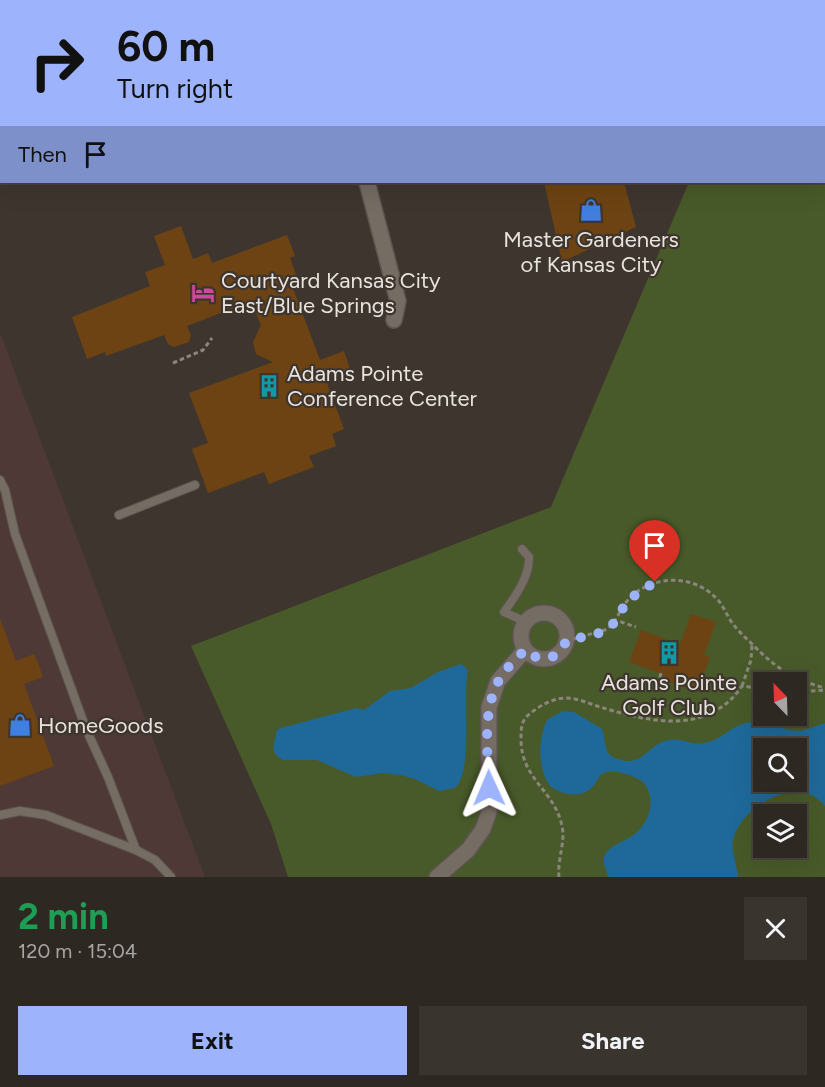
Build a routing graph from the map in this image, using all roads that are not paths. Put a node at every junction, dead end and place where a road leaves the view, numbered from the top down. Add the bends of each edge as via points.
1 (368, 183) edge
2 (394, 320) dead end
3 (0, 480) edge
4 (195, 485) dead end
5 (119, 515) dead end
6 (522, 549) dead end
7 (526, 622) junction
8 (525, 650) junction
9 (0, 815) edge
10 (136, 850) junction
11 (171, 877) edge
12 (437, 877) edge

1 - 2 street via 398,301
3 - 10 lane via 15,534 86,729
4 - 5 lane
6 - 7 lane via 530,563 515,598 504,612
7 - 8 street via 521,636
7 - 8 street via 539,614 553,616 564,626 566,641 552,658 537,658
8 - 12 street via 498,681 489,707 489,812 483,829 468,850
9 - 10 lane via 20,811 46,815
10 - 11 lane via 155,860

